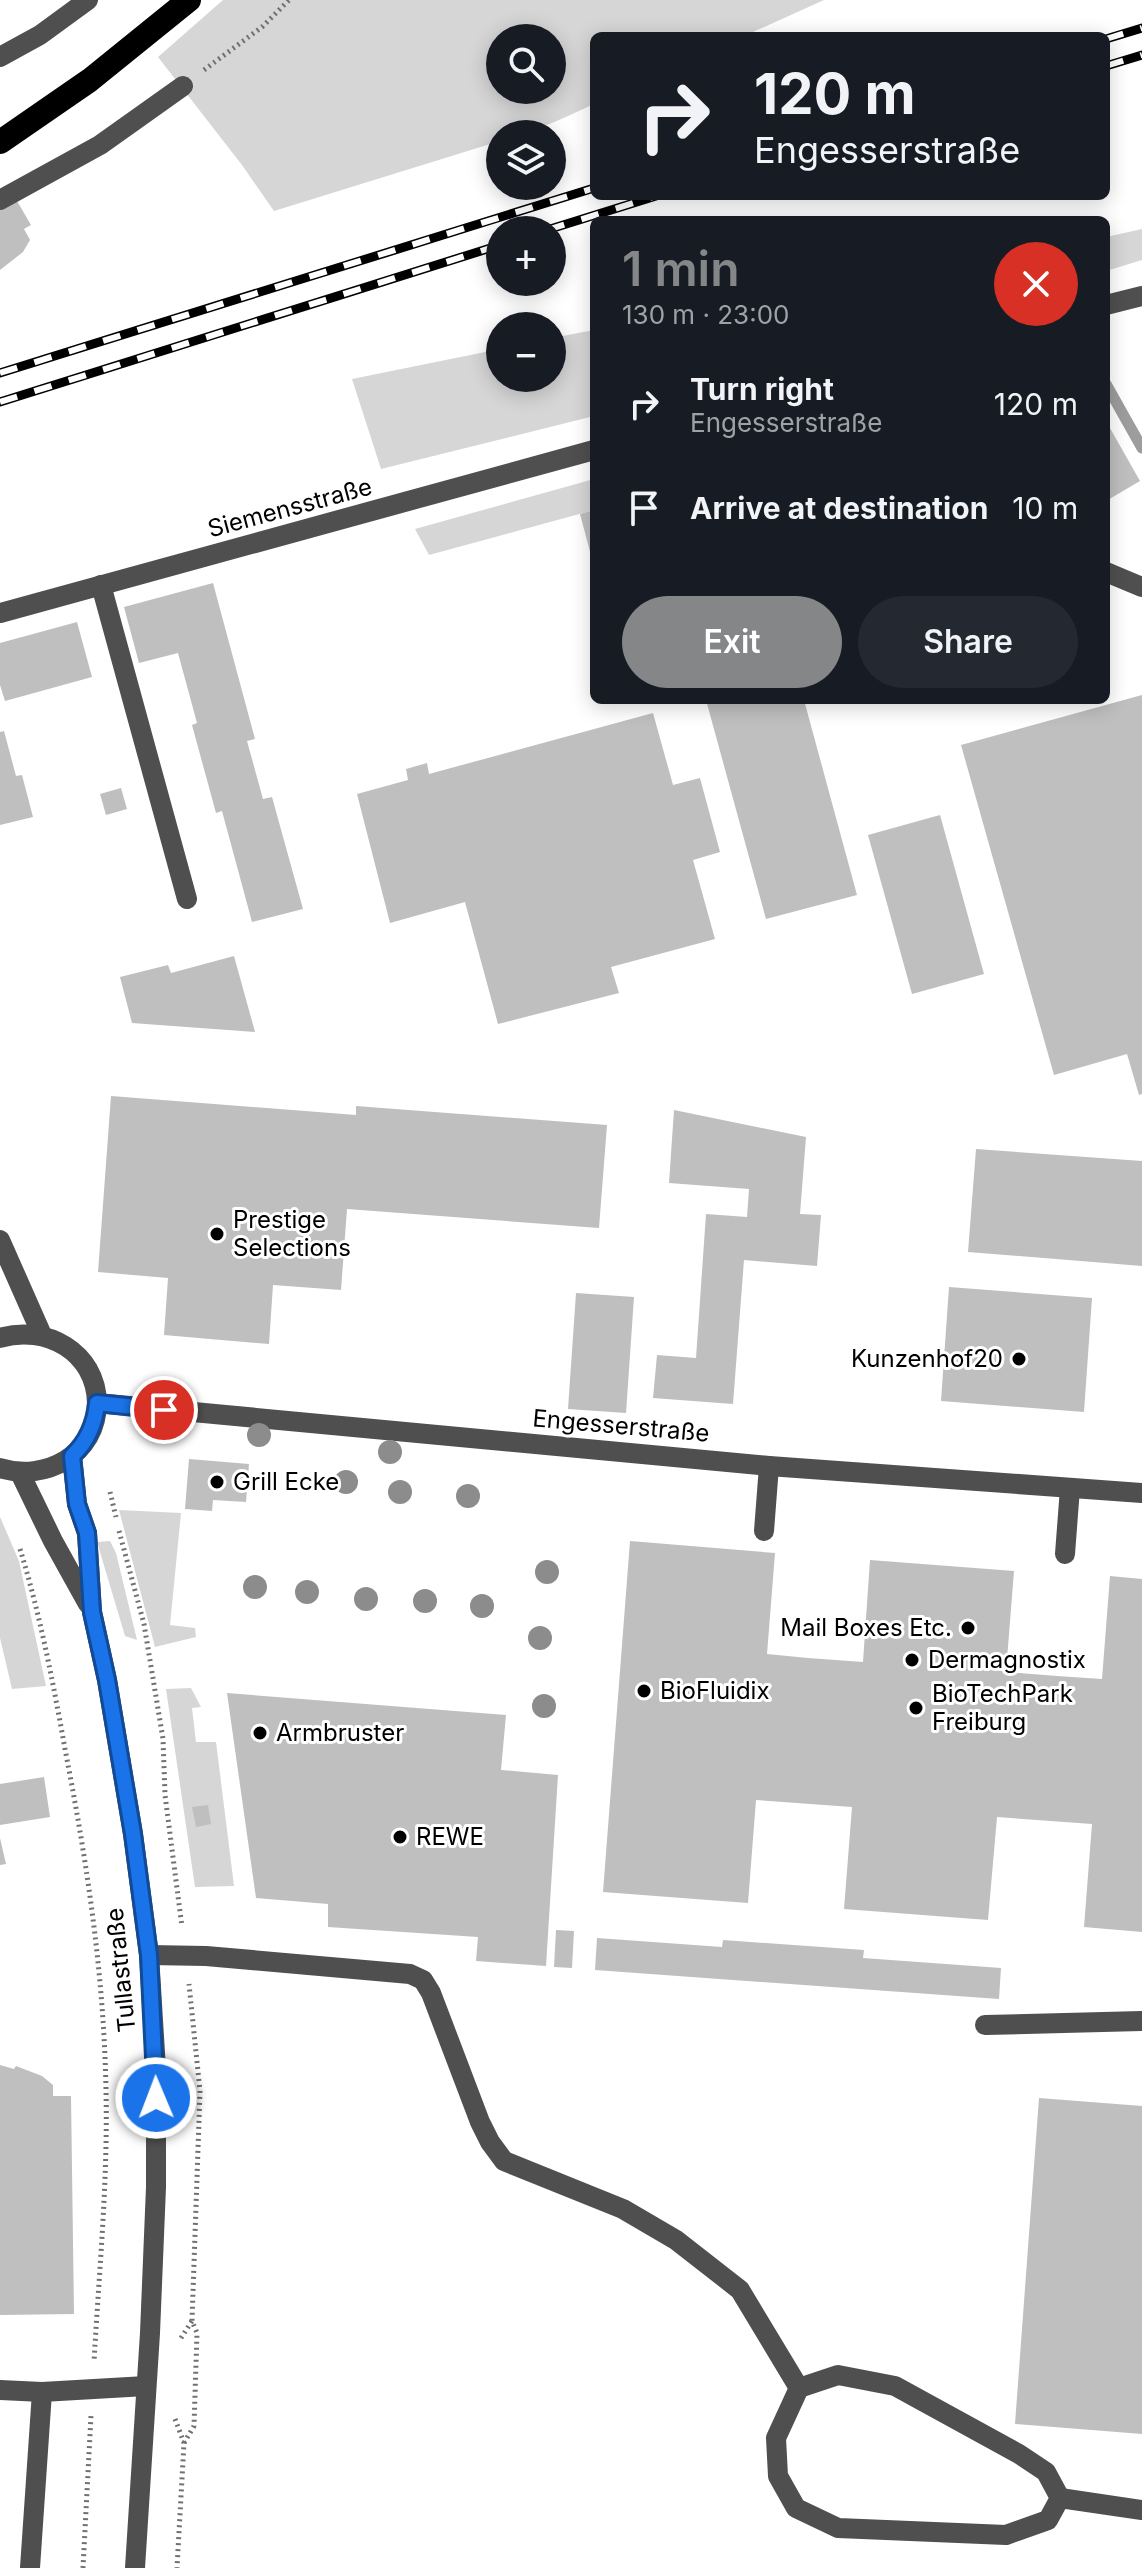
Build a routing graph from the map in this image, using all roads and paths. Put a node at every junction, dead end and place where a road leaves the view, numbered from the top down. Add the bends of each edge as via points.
1 (88, 0) edge
2 (189, 0) edge
3 (289, 0) edge
4 (0, 57) edge
5 (183, 86) joint
6 (0, 142) edge
7 (0, 200) edge
8 (1142, 296) edge
9 (1110, 304) edge
10 (590, 451) edge
11 (1110, 574) edge
12 (101, 585) junction
13 (1142, 587) edge
14 (0, 613) edge
15 (187, 899) dead end
16 (0, 1240) edge
17 (42, 1335) junction
18 (0, 1338) edge
19 (97, 1403) junction
20 (72, 1456) junction
21 (769, 1466) junction
22 (10, 1470) edge
23 (1070, 1488) junction
24 (110, 1492) dead end
25 (1142, 1493) edge
26 (764, 1531) dead end
27 (17, 1540) dead end
28 (1065, 1554) dead end
29 (92, 1612) junction
30 (149, 1955) junction
31 (185, 1956) junction
32 (1142, 2021) edge
33 (985, 2025) dead end
34 (146, 2386) junction
35 (799, 2388) junction
36 (92, 2389) junction
37 (0, 2390) edge
38 (42, 2392) junction
39 (1060, 2498) junction
40 (1142, 2510) edge
41 (30, 2568) edge
42 (83, 2568) edge
43 (135, 2568) edge
44 (177, 2568) edge

1 - 4 street
2 - 6 highway via 90,80
3 - 5 path
5 - 7 street via 100,145
8 - 9 street
10 - 12 street, Siemensstraße
11 - 13 street
12 - 14 street, Siemensstraße
12 - 15 street
16 - 17 street
17 - 18 street
17 - 19 street via 78,1355 93,1382
19 - 20 street via 93,1426
19 - 21 street, Engesserstraße
20 - 22 street, Tullastraße via 48,1470
20 - 29 street, Tullastraße via 77,1504 87,1533
21 - 23 street, Engesserstraße
21 - 26 street
22 - 29 street, Tullastraße
23 - 25 street, Engesserstraße
23 - 28 street
24 - 31 path via 144,1624 163,1739
27 - 36 path via 58,1710 98,1952 105,2174
29 - 30 street, Tullastraße via 131,1820
30 - 31 street
30 - 34 street, Tullastraße via 156,2173
31 - 35 street via 410,1974 423,1980 480,2122 504,2161 623,2209 676,2240 740,2290
31 - 44 path via 200,2091 192,2321 197,2333 194,2426 184,2443
32 - 33 street
34 - 36 street
34 - 43 street, Tullastraße
35 - 39 street via 838,2375 895,2386 1046,2472
35 - 39 street via 776,2438 778,2476 796,2508 838,2528 1006,2535 1048,2520
36 - 38 street
36 - 42 path
37 - 38 street
38 - 41 street
39 - 40 street

